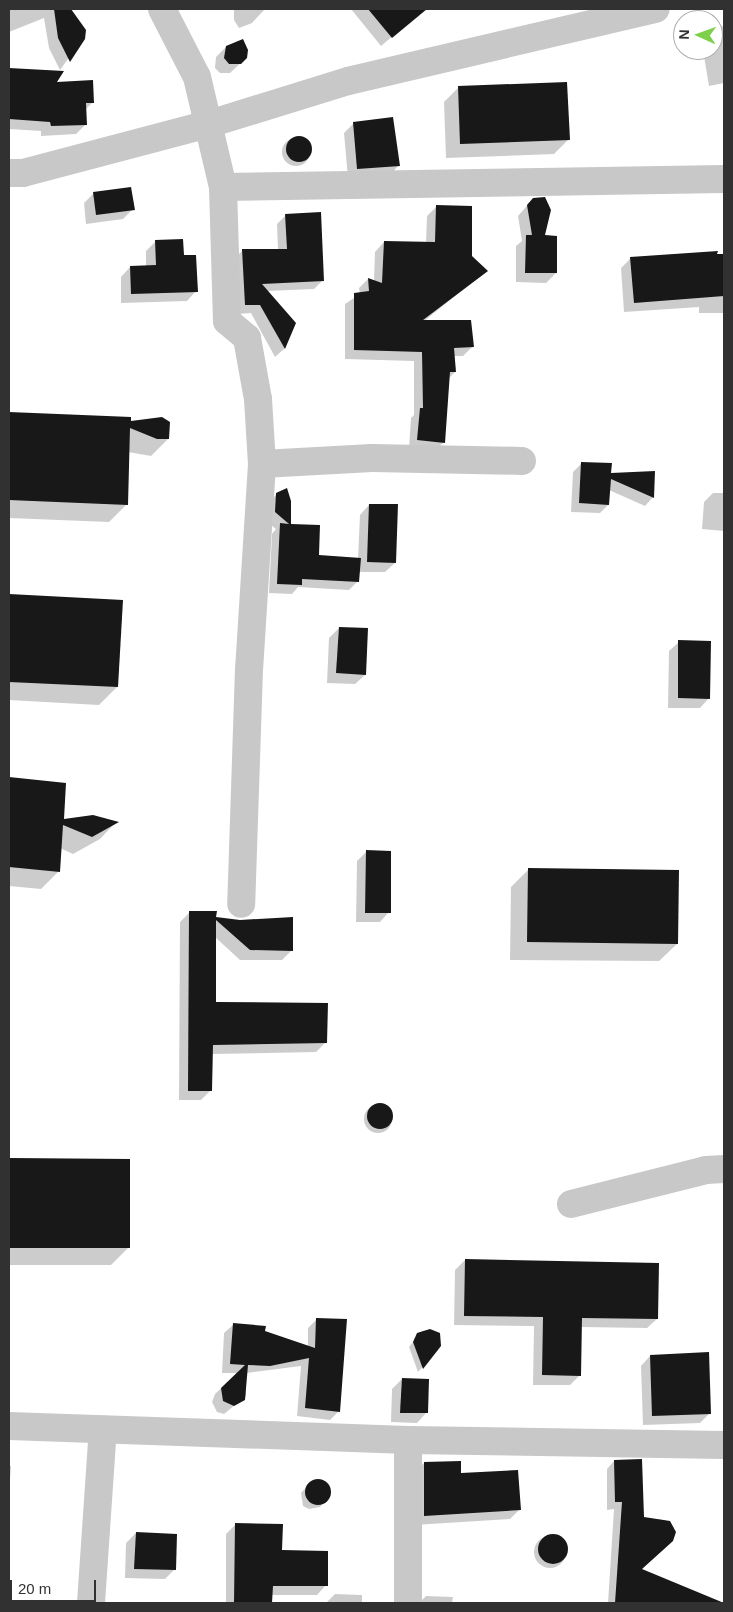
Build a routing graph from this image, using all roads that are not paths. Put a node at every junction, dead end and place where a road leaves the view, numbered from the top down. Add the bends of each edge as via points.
1 (162, 9) edge
2 (656, 9) edge
3 (209, 124) junction
4 (9, 173) edge
5 (724, 179) edge
6 (223, 187) junction
7 (522, 461) dead end
8 (262, 464) junction
9 (241, 904) dead end
10 (724, 1169) edge
11 (571, 1204) dead end
12 (9, 1426) edge
13 (103, 1429) junction
14 (408, 1440) junction
15 (724, 1445) edge
16 (91, 1603) edge
17 (408, 1603) edge

1 - 3 street via 197,77
2 - 3 street via 348,81
3 - 4 street via 23,173
3 - 6 street
5 - 6 street
6 - 8 street via 227,321 247,338 258,399
7 - 8 street via 372,458
8 - 9 street via 249,669
10 - 11 street via 706,1170
12 - 13 street
13 - 14 street
13 - 16 street
14 - 15 street
14 - 17 street

